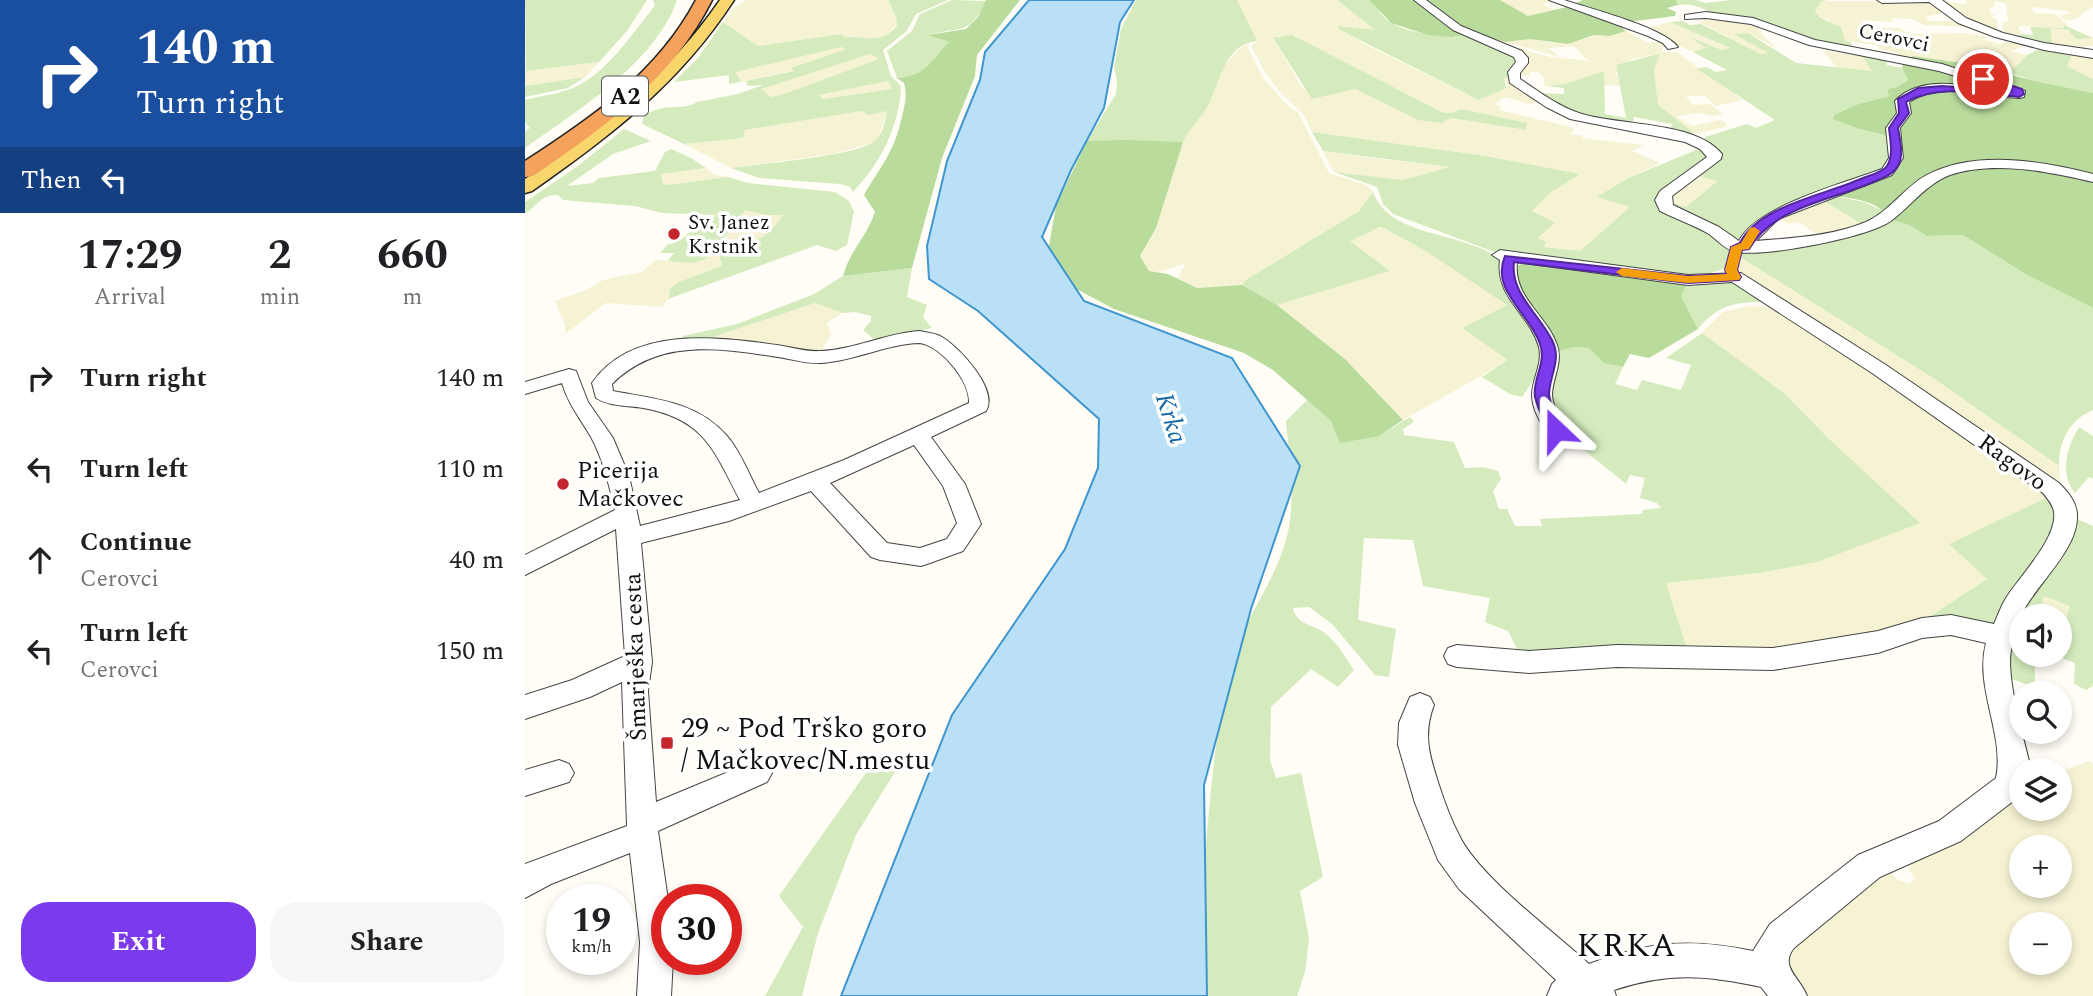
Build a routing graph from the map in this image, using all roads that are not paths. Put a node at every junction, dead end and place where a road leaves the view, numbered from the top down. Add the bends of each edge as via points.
1 (689, 0) edge
2 (704, 0) edge
3 (727, 0) edge
4 (1419, 0) edge
5 (1554, 0) edge
6 (1882, 0) edge
7 (1929, 0) edge
8 (1689, 17) dead end
9 (1672, 47) dead end
10 (2093, 54) edge
11 (525, 158) edge
12 (525, 171) edge
13 (2093, 178) edge
14 (525, 187) edge
15 (1741, 247) junction
16 (1735, 277) junction
17 (525, 388) edge
18 (1556, 430) dead end
19 (917, 434) junction
20 (818, 484) dead end
21 (753, 503) junction
22 (628, 526) junction
23 (525, 566) edge
24 (2002, 639) junction
25 (1457, 656) dead end
26 (639, 662) junction
27 (1419, 705) dead end
28 (525, 707) edge
29 (757, 772) dead end
30 (559, 773) dead end
31 (525, 783) edge
32 (634, 832) junction
33 (525, 882) edge
34 (1781, 984) edge
35 (1583, 991) edge
36 (654, 996) edge

1 - 11 highway, A2 via 672,32 637,69 586,114
2 - 12 highway, A2 via 675,48 632,90
3 - 14 main road via 692,49 646,96
4 - 15 street via 1457,28 1518,54 1523,63 1514,72 1514,80 1556,108 1599,123 1689,137 1711,148 1714,159 1663,200 1666,208
5 - 9 street via 1652,34
6 - 7 street
7 - 10 street via 1940,2 1960,20 2014,42
8 - 15 street, Cerovci via 1753,21 1813,43 1942,68 2019,91 1921,90 1902,101 1904,113 1893,133 1896,158 1887,172 1772,216
13 - 15 street via 2014,167 1958,168 1930,179 1871,225 1806,240
15 - 16 street via 1731,270
16 - 18 street via 1688,280 1505,257 1511,288 1546,341 1550,359 1542,396
16 - 24 street, Ragovo via 1879,369 2052,488 2061,500 2066,513 2064,528 2015,605
17 - 22 street, Šmarješka cesta via 569,375 578,402 602,438 618,476
19 - 20 street via 954,484 969,524 955,545 921,557 880,551
19 - 21 street
19 - 21 street via 979,406 979,392 967,374 930,339 898,340 819,357 739,346 670,345 649,349 612,370 602,383 603,394 664,405 690,418 720,441
21 - 22 street via 657,533
22 - 23 street
22 - 26 street, Šmarješka cesta
24 - 25 street via 1951,625 1773,659 1617,656 1529,662
24 - 34 street, Ragovo via 1997,671 2014,761 2009,786 1950,831 1869,866 1782,936 1770,952
26 - 28 street
26 - 32 street, Šmarješka cesta via 634,691
27 - 35 street via 1412,745 1449,849 1470,878
29 - 32 street
30 - 31 street
32 - 33 street
32 - 36 street, Šmarješka cesta via 657,942
34 - 35 street via 1715,960 1673,957 1646,961

